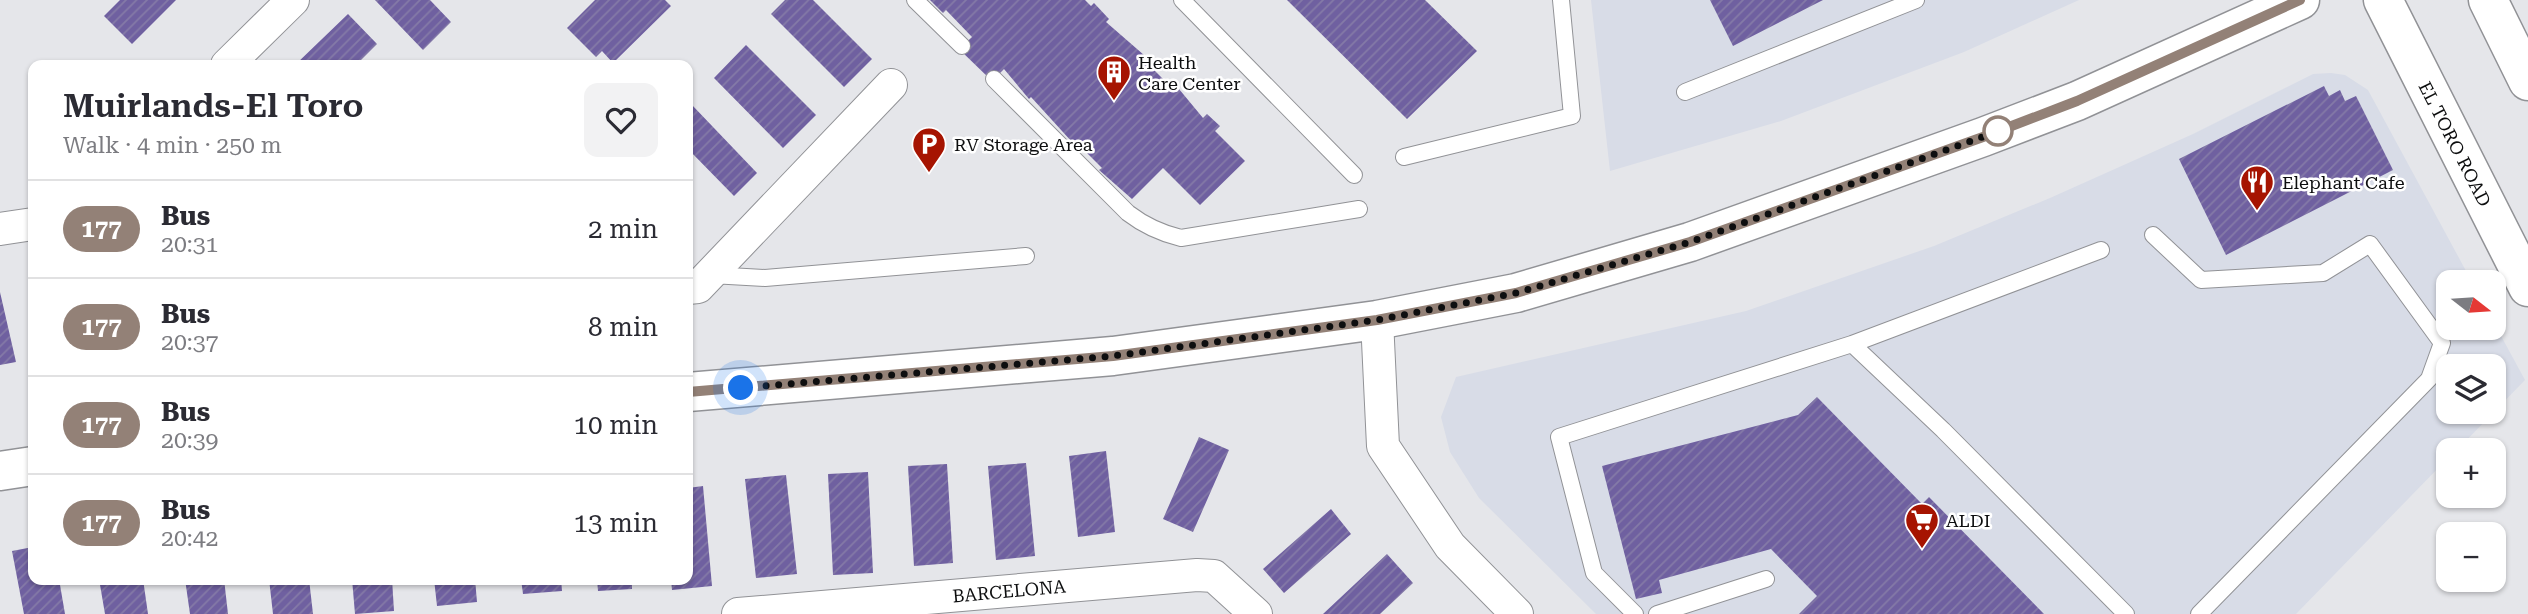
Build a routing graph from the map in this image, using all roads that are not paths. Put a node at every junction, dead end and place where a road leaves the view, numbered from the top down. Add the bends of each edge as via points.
1 (915, 0) edge
2 (1182, 0) edge
3 (1561, 0) edge
4 (1916, 0) edge
5 (2300, 0) edge
6 (2383, 0) edge
7 (2488, 0) edge
8 (277, 5) edge
9 (962, 46) dead end
10 (231, 60) edge
11 (994, 79) dead end
12 (2528, 80) edge
13 (891, 85) dead end
14 (1685, 92) dead end
15 (1404, 158) dead end
16 (1354, 175) dead end
17 (1359, 209) dead end
18 (28, 225) edge
19 (0, 229) edge
20 (2153, 235) dead end
21 (2101, 250) dead end
22 (1026, 256) dead end
23 (699, 281) edge
24 (2528, 287) edge
25 (1377, 320) junction
26 (1852, 345) junction
27 (693, 392) edge
28 (28, 467) edge
29 (0, 471) edge
30 (1766, 579) dead end
31 (864, 609) edge
32 (738, 614) edge
33 (1256, 614) edge
34 (1517, 614) edge
35 (1635, 614) edge
36 (1657, 614) edge
37 (2126, 614) edge
38 (2199, 614) edge

1 - 9 lane
2 - 16 lane
3 - 15 lane via 1572,116
4 - 14 lane
5 - 25 main road via 2077,101 1727,230 1516,293
6 - 24 main road, EL TORO ROAD
7 - 12 main road
8 - 10 street
11 - 17 lane via 1128,213 1162,234 1181,238
13 - 23 street
18 - 19 street
20 - 38 lane via 2201,280 2323,273 2370,244 2442,343 2429,379
21 - 26 lane
22 - 23 lane
25 - 27 main road via 1113,356
25 - 34 street via 1383,446 1450,546
26 - 35 lane via 1559,437 1594,573
26 - 37 lane
28 - 29 main road
30 - 36 lane
31 - 32 street, BARCELONA
31 - 33 street, BARCELONA via 1197,575 1214,576

